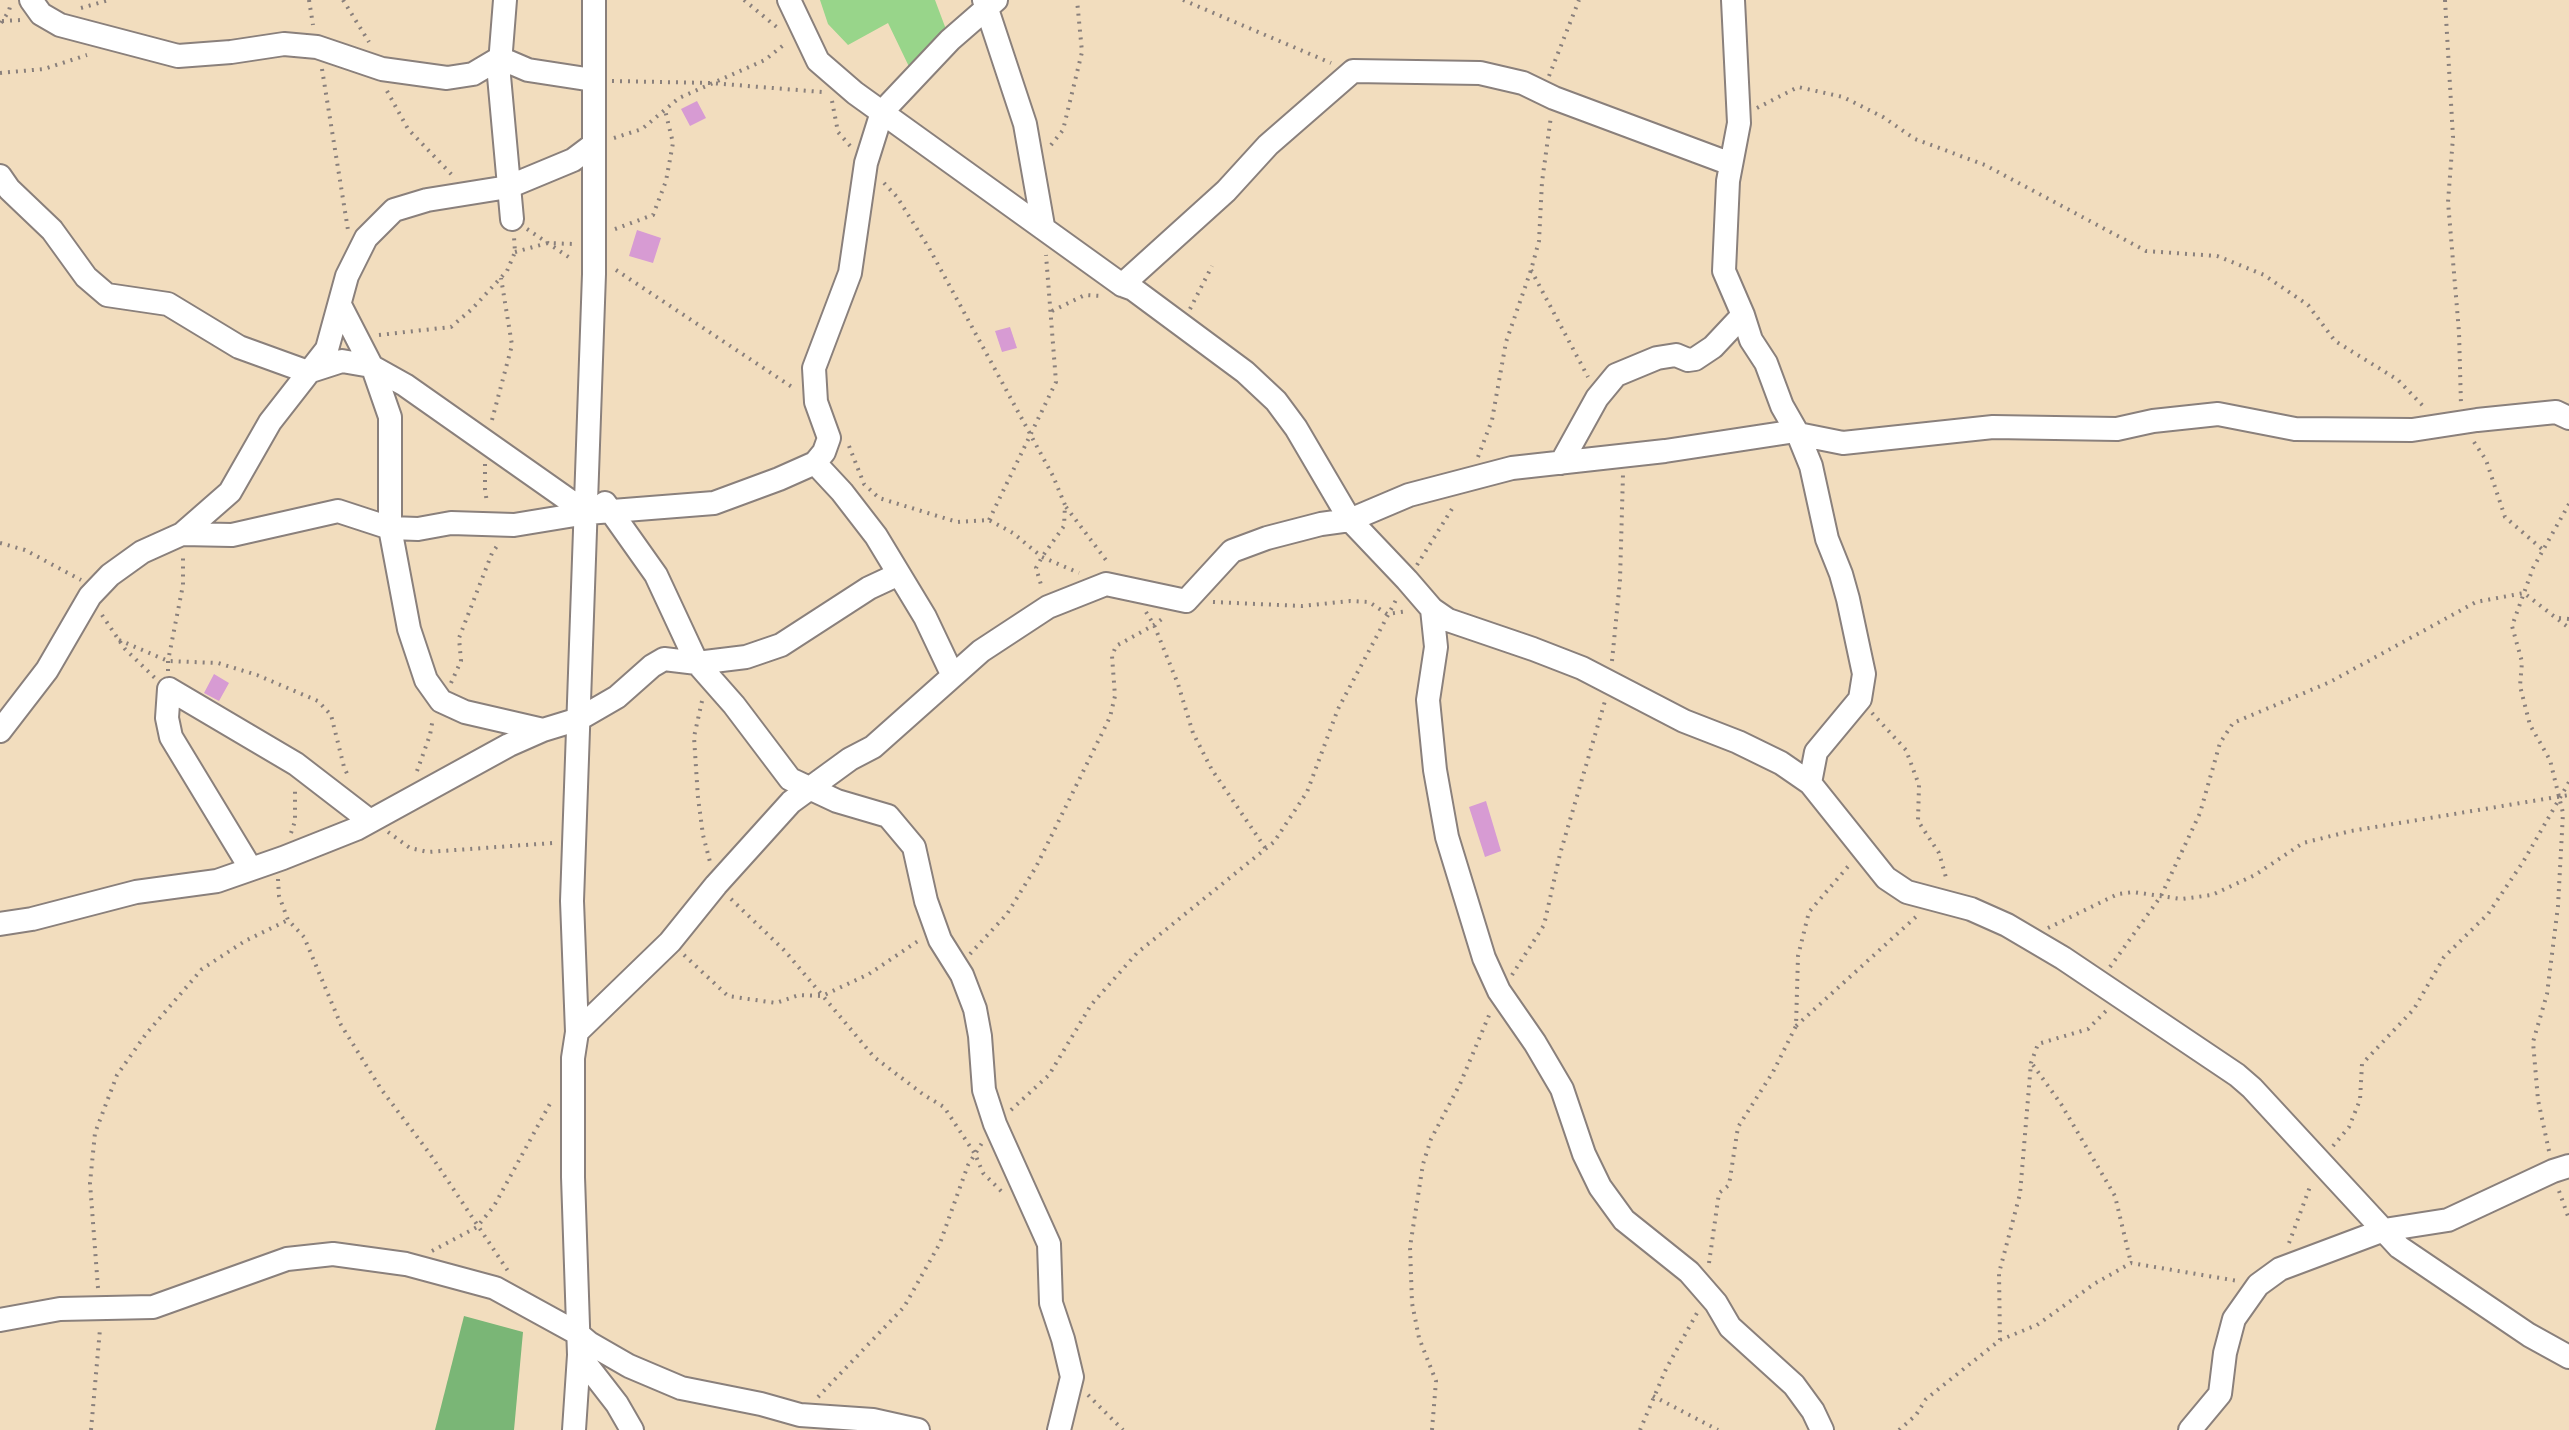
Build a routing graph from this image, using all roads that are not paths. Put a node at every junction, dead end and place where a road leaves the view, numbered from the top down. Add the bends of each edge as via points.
1 (31, 0) edge
2 (505, 0) edge
3 (594, 0) edge
4 (789, 0) edge
5 (1733, 0) edge
6 (989, 3) edge
7 (500, 58) junction
8 (593, 80) junction
9 (882, 112) junction
10 (593, 145) junction
11 (1731, 164) junction
12 (0, 176) edge
13 (508, 187) junction
14 (512, 219) road end
15 (1043, 226) junction
16 (1122, 285) junction
17 (340, 305) junction
18 (1743, 315) junction
19 (371, 366) junction
20 (308, 372) junction
21 (2569, 418) edge
22 (1797, 432) junction
23 (815, 463) junction
24 (1561, 463) junction
25 (588, 472) junction
26 (610, 512) junction
27 (587, 513) junction
28 (1350, 520) junction
29 (390, 528) junction
30 (182, 534) junction
31 (899, 574) junction
32 (1430, 607) junction
33 (697, 663) junction
34 (953, 676) junction
35 (579, 719) junction
36 (543, 730) junction
37 (0, 731) edge
38 (1810, 783) junction
39 (810, 790) junction
40 (370, 821) junction
41 (251, 869) junction
42 (0, 924) edge
43 (577, 1032) junction
44 (2561, 1169) edge
45 (2384, 1230) junction
46 (0, 1320) edge
47 (578, 1344) junction
48 (2569, 1357) edge
49 (796, 1422) edge
50 (574, 1430) edge
51 (632, 1430) edge
52 (918, 1430) edge
53 (1059, 1430) edge
54 (1822, 1430) edge
55 (2190, 1430) edge

1 - 7 street via 41,14 60,25 178,56 284,44 317,47 382,69 447,78 473,74
2 - 7 street
3 - 8 street
4 - 9 street via 818,61
5 - 11 street via 1739,123
6 - 9 street
6 - 15 street via 1025,124
7 - 8 street via 528,70
7 - 13 street
8 - 10 street
9 - 15 street
9 - 23 street via 866,163 850,273 814,368 816,402 829,438
10 - 13 street via 573,160
10 - 25 street
11 - 16 street via 1523,83 1480,73 1353,71
11 - 18 street via 1723,261
12 - 20 street via 107,295 168,304 239,347
13 - 14 street
13 - 17 street via 394,210 366,238
15 - 16 street
16 - 28 street via 1245,372 1276,401
17 - 19 street
17 - 20 street via 327,349
18 - 22 street
18 - 24 street via 1695,359 1657,358 1616,375
19 - 20 street via 342,361
19 - 27 street
19 - 29 street via 390,417
20 - 30 street via 270,422 230,492
21 - 22 street via 2556,412 2412,430 2295,429 2218,414 2117,429 1993,427 1843,443
22 - 24 street
22 - 38 street via 1841,574 1864,674 1860,699 1816,752
23 - 26 street via 714,503
23 - 31 street via 876,536
24 - 28 street via 1512,468 1409,495
25 - 26 street
25 - 27 street
26 - 27 street
26 - 33 street via 656,575
27 - 29 street via 514,525
27 - 35 street
28 - 32 street
28 - 34 street via 1232,551 1186,601 1106,584 1048,607
29 - 30 street via 338,511 232,535
29 - 36 street via 409,629 426,680 441,701 465,712
30 - 37 street via 142,552 90,596 47,670
31 - 33 street via 781,645 746,657
31 - 34 street
32 - 38 street via 1448,620 1533,649 1738,742
32 - 54 street via 1436,647 1428,700 1447,837 1499,991 1562,1089 1584,1154 1624,1220 1689,1272 1730,1327 1794,1385
33 - 35 street via 664,659
33 - 39 street via 790,779
34 - 39 street via 873,747
35 - 36 street
35 - 43 street via 572,901
36 - 40 street
38 - 45 street via 1886,878 1907,892 2007,925 2237,1075
39 - 43 street via 791,802 670,942
39 - 53 street via 888,816 918,857 940,940 975,1009 984,1090 995,1124 1049,1244 1051,1303 1072,1377
40 - 41 street
40 - 41 street via 296,764 169,689 171,737
41 - 42 street via 217,881 136,892
43 - 47 street via 573,1058
44 - 45 street via 2448,1220
45 - 48 street via 2412,1256
45 - 55 street via 2280,1269 2258,1285 2234,1319 2220,1394
46 - 47 street via 60,1309 153,1307 287,1259 333,1254 406,1264 495,1288
47 - 49 street via 589,1343 681,1388 761,1404
47 - 50 street
47 - 51 street
49 - 52 street via 873,1420

